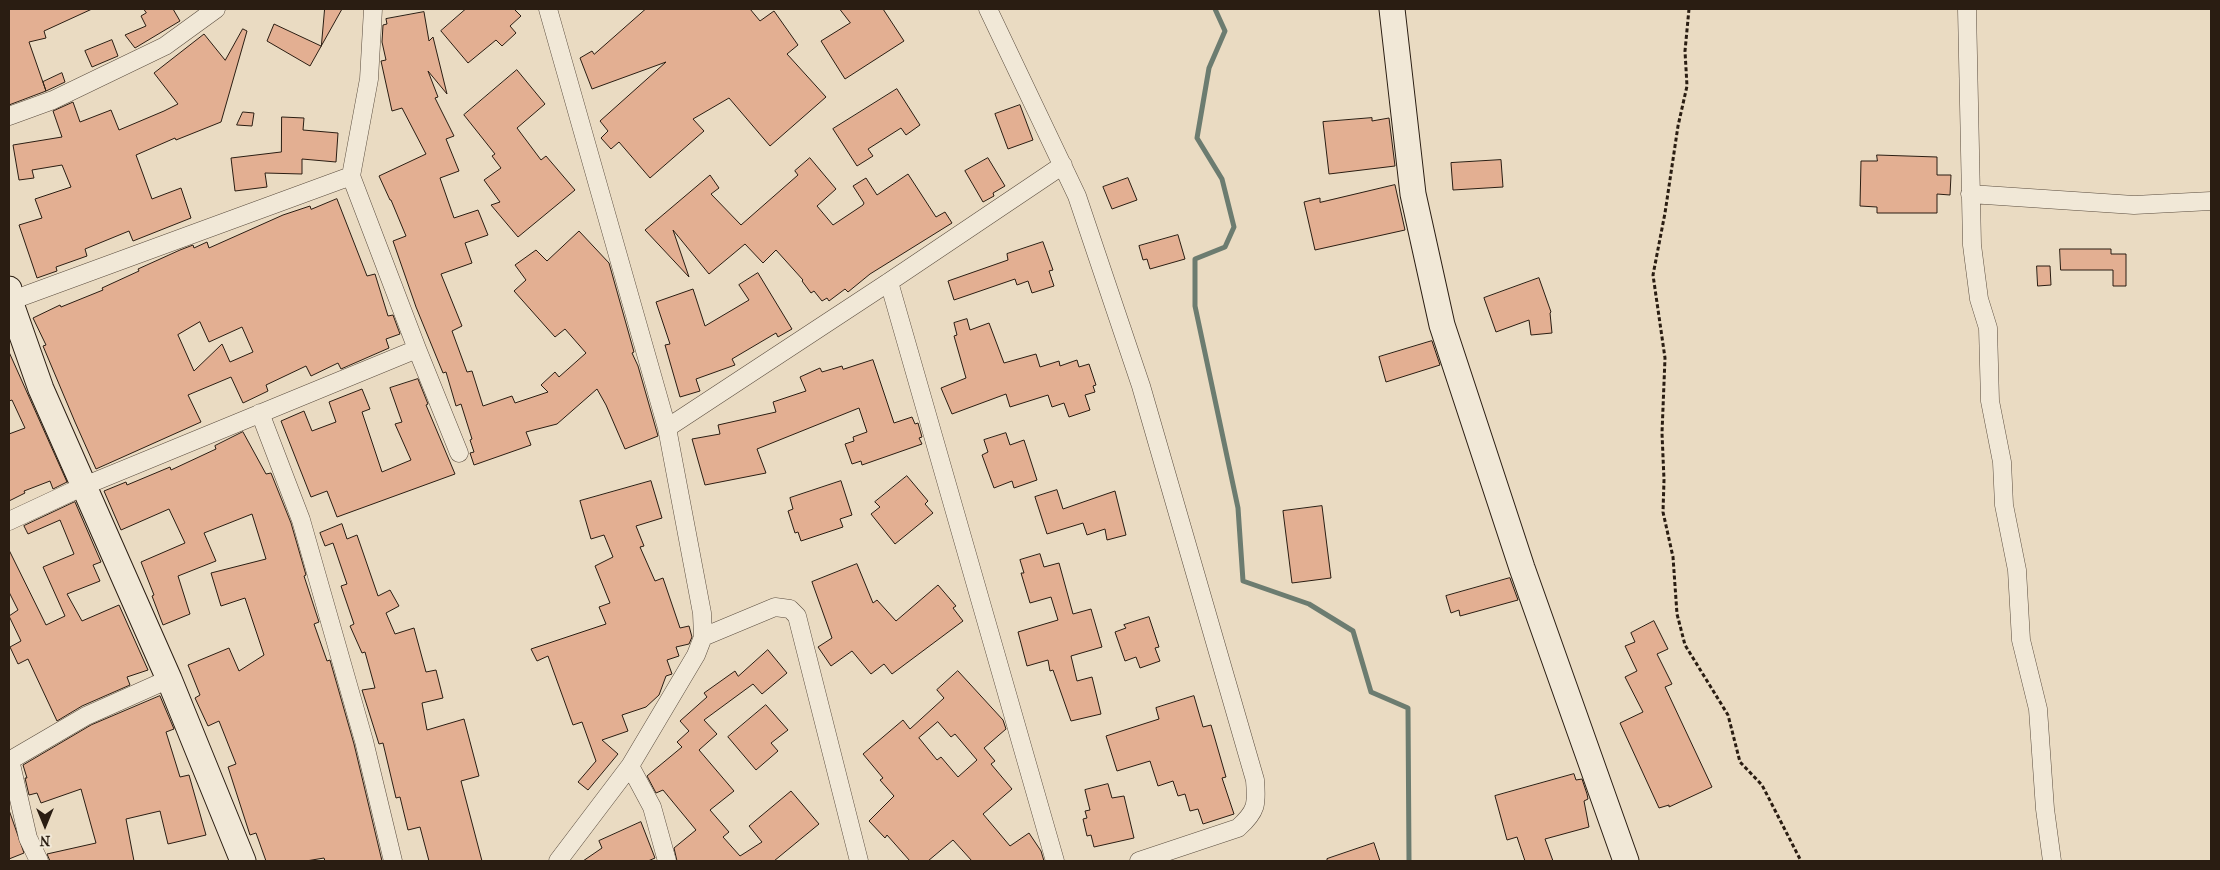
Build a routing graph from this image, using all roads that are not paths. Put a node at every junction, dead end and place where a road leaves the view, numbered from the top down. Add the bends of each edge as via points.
1 (216, 9) edge
2 (373, 9) edge
3 (548, 9) edge
4 (988, 9) edge
5 (1392, 9) edge
6 (1967, 9) edge
7 (9, 116) edge
8 (1063, 165) junction
9 (351, 176) junction
10 (1970, 194) junction
11 (2211, 201) edge
12 (889, 282) junction
13 (11, 310) edge
14 (416, 349) junction
15 (260, 413) junction
16 (667, 428) junction
17 (460, 453) dead end
18 (84, 486) junction
19 (9, 521) edge
20 (703, 637) junction
21 (169, 679) junction
22 (9, 760) edge
23 (630, 766) junction
24 (39, 861) edge
25 (243, 861) edge
26 (393, 861) edge
27 (558, 861) edge
28 (667, 861) edge
29 (859, 861) edge
30 (1055, 861) edge
31 (1139, 861) edge
32 (1626, 861) edge
33 (2052, 861) edge

1 - 7 street via 165,46 54,100
2 - 9 street via 369,79
3 - 16 street
4 - 8 street
5 - 32 street via 1413,194 1442,324 1522,568
6 - 10 street
8 - 12 street
8 - 31 street via 1078,196 1141,386 1255,780 1256,803 1250,817 1238,828
9 - 13 street
9 - 14 street
10 - 11 street via 2134,204
10 - 33 street via 1979,299 1988,328 1990,401 2002,462 2004,505 2017,570 2021,640 2038,709
12 - 16 street
12 - 30 street
13 - 18 street via 41,389
14 - 15 street
14 - 17 street
15 - 18 street
15 - 26 street via 301,520 364,741
16 - 20 street via 702,613
18 - 19 street
18 - 21 street
20 - 23 street via 696,655
20 - 29 street via 775,607 790,609 797,616
21 - 22 street via 86,716
21 - 25 street
22 - 24 street via 28,838
23 - 27 street
23 - 28 street via 652,807

